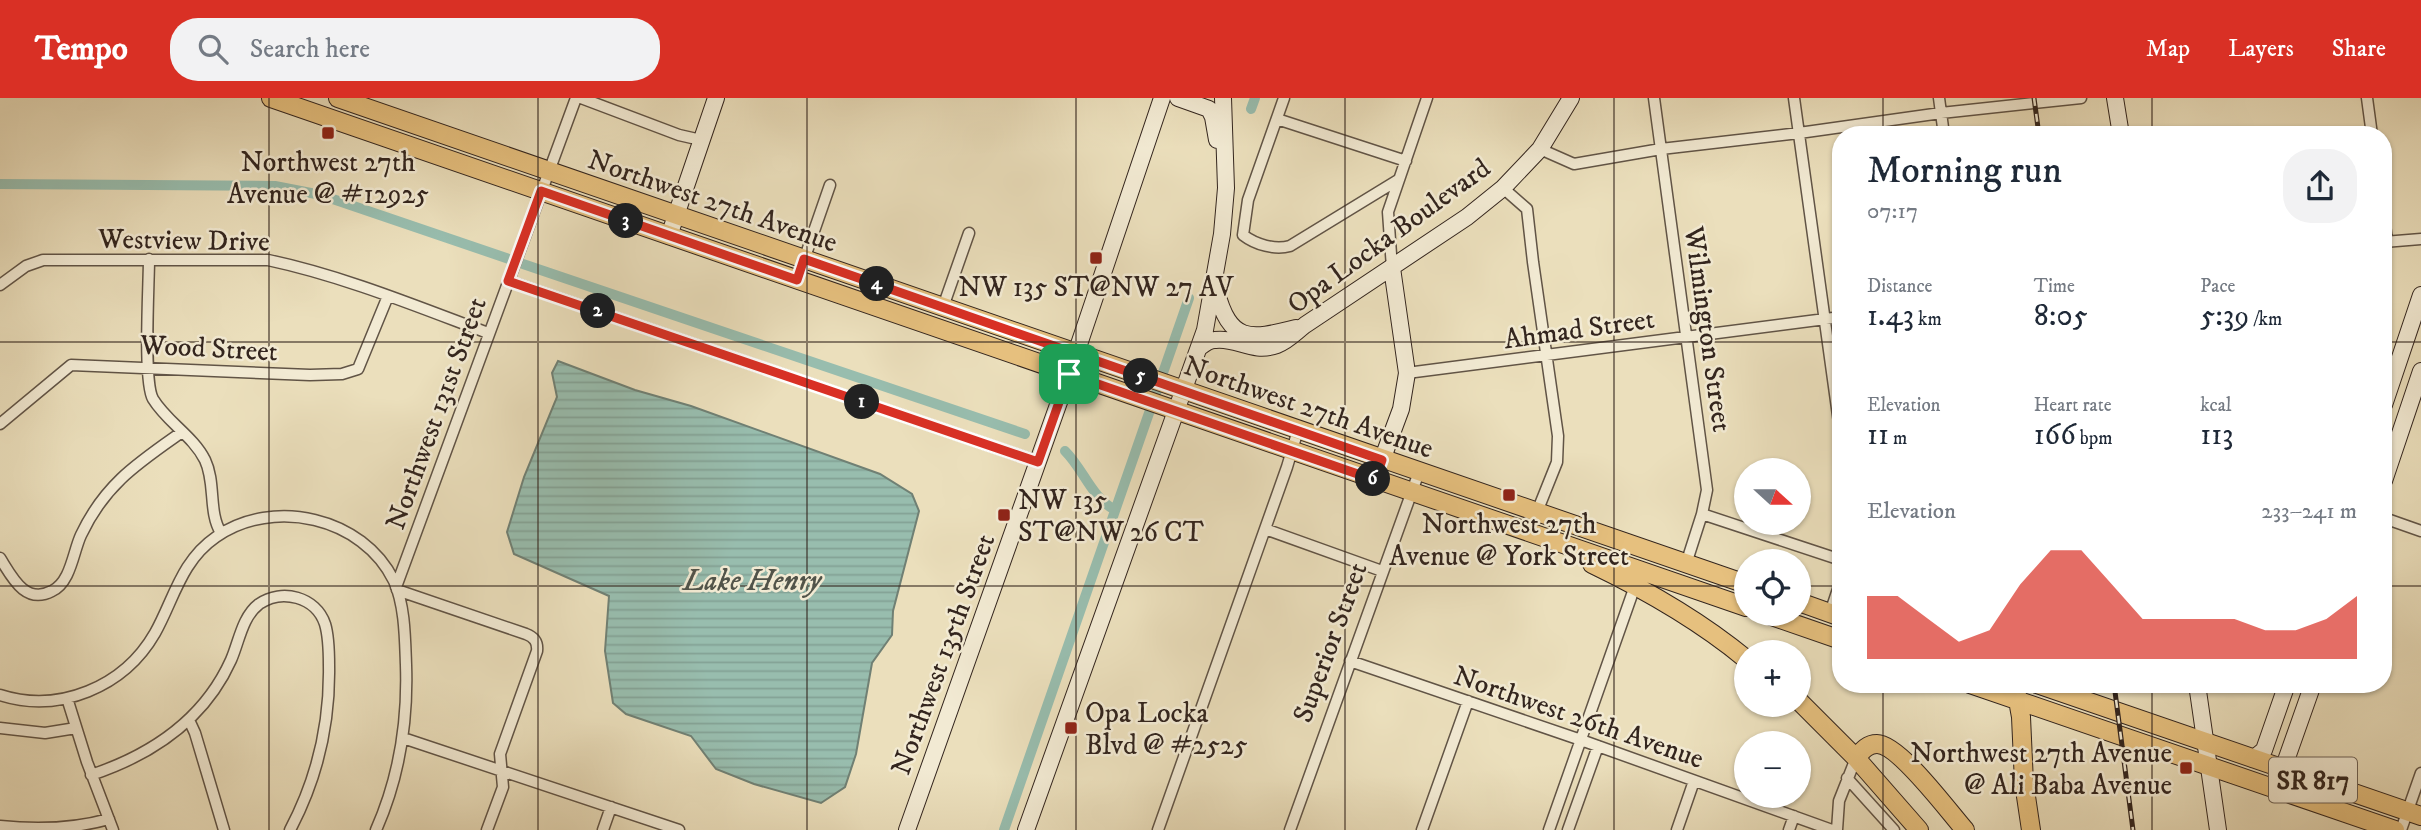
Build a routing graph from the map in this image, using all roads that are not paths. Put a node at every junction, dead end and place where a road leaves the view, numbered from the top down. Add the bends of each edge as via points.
1 (271, 98) edge
2 (338, 98) edge
3 (576, 98) edge
4 (581, 98) edge
5 (716, 98) edge
6 (1162, 98) edge
7 (1178, 98) edge
8 (1223, 98) edge
9 (1284, 98) edge
10 (1427, 98) edge
11 (1571, 98) edge
12 (1654, 98) edge
13 (1794, 98) edge
14 (1939, 98) edge
15 (2081, 98) edge
16 (2115, 98) edge
17 (2367, 98) edge
18 (1941, 113) junction
19 (1278, 119) junction
20 (1849, 126) edge
21 (1943, 126) edge
22 (2120, 126) edge
23 (2371, 126) edge
24 (1832, 128) edge
25 (1799, 133) junction
26 (701, 140) junction
27 (1541, 149) junction
28 (1661, 149) junction
29 (1406, 161) junction
30 (549, 171) junction
31 (1398, 180) junction
32 (830, 185) dead end
33 (1503, 188) junction
34 (541, 191) junction
35 (676, 215) junction
36 (969, 233) dead end
37 (669, 236) junction
38 (2421, 239) edge
39 (2392, 241) edge
40 (1220, 247) junction
41 (149, 259) junction
42 (804, 259) junction
43 (0, 267) edge
44 (1392, 268) junction
45 (9, 277) junction
46 (797, 280) junction
47 (508, 281) junction
48 (1214, 284) junction
49 (0, 285) edge
50 (388, 296) junction
51 (2421, 296) edge
52 (943, 307) junction
53 (1832, 318) edge
54 (1824, 319) junction
55 (1305, 325) junction
56 (488, 333) junction
57 (1687, 336) junction
58 (2413, 344) edge
59 (1200, 347) junction
60 (1076, 354) junction
61 (1548, 356) junction
62 (148, 367) junction
63 (2421, 372) edge
64 (1407, 373) junction
65 (1069, 374) junction
66 (1832, 375) edge
67 (2392, 388) edge
68 (1179, 389) junction
69 (1170, 409) junction
70 (0, 424) edge
71 (1298, 430) junction
72 (182, 432) junction
73 (1291, 451) junction
74 (2392, 457) edge
75 (1382, 460) junction
76 (1038, 462) junction
77 (1419, 472) junction
78 (1375, 480) junction
79 (1412, 492) junction
80 (1537, 512) junction
81 (1702, 514) junction
82 (2392, 521) edge
83 (1265, 529) junction
84 (2421, 531) edge
85 (221, 533) junction
86 (1563, 545) junction
87 (1832, 557) edge
88 (0, 558) edge
89 (1686, 564) junction
90 (1382, 571) junction
91 (1734, 580) edge
92 (1635, 586) junction
93 (396, 588) junction
94 (1734, 596) edge
95 (1722, 599) junction
96 (1734, 603) edge
97 (1811, 607) edge
98 (1832, 614) edge
99 (1801, 626) edge
100 (1832, 637) edge
101 (1734, 650) edge
102 (1350, 661) junction
103 (2017, 693) edge
104 (2062, 693) edge
105 (2198, 693) edge
106 (2284, 693) edge
107 (2310, 693) edge
108 (0, 695) edge
109 (67, 698) junction
110 (1468, 701) junction
111 (1811, 713) edge
112 (189, 720) junction
113 (0, 728) edge
114 (76, 728) junction
115 (402, 738) junction
116 (1581, 740) junction
117 (2206, 742) junction
118 (1598, 746) junction
119 (1856, 758) junction
120 (2253, 759) junction
121 (2209, 766) junction
122 (2283, 769) junction
123 (502, 771) junction
124 (2421, 773) edge
125 (91, 775) junction
126 (1847, 778) junction
127 (1694, 781) junction
128 (2251, 781) junction
129 (611, 807) junction
130 (2414, 814) edge
131 (1794, 816) junction
132 (0, 825) edge
133 (111, 825) edge
134 (224, 830) edge
135 (290, 830) edge
136 (376, 830) edge
137 (487, 830) edge
138 (603, 830) edge
139 (679, 830) edge
140 (907, 830) edge
141 (1026, 830) edge
142 (1158, 830) edge
143 (1290, 830) edge
144 (1422, 830) edge
145 (1549, 830) edge
146 (1568, 830) edge
147 (1677, 830) edge
148 (1789, 830) edge
149 (1834, 830) edge
150 (1894, 830) edge
151 (1919, 830) edge
152 (1965, 830) edge
153 (2031, 830) edge
154 (2218, 830) edge
155 (2395, 830) edge
156 (2401, 830) edge

1 - 34 main road, Northwest 27th Avenue
2 - 30 main road, Northwest 27th Avenue
3 - 30 street, Northwest 131st Street
4 - 26 street
5 - 26 main road
6 - 60 main road, Northwest 135th Street
7 - 40 main road via 1209,109 1213,117 1215,236
8 - 40 main road via 1226,188
9 - 19 street
10 - 29 street
11 - 27 main road, Opa Locka Boulevard
12 - 28 street, Wilmington Street
13 - 25 street
14 - 18 street
15 - 18 street
16 - 22 main road
17 - 23 street
18 - 20 street
18 - 21 street
19 - 29 street
19 - 31 street via 1248,200 1243,235 1277,249 1290,246
24 - 25 street
25 - 28 street
25 - 54 street
26 - 35 main road
27 - 28 street via 1574,164
27 - 33 main road, Opa Locka Boulevard
28 - 57 street, Wilmington Street
29 - 31 street
30 - 34 street, Northwest 131st Street
30 - 35 main road, Northwest 27th Avenue
31 - 44 street via 1388,212
32 - 42 street
33 - 44 main road, Opa Locka Boulevard
33 - 61 street via 1527,209
34 - 37 main road, Northwest 27th Avenue
34 - 47 street, Northwest 131st Street
35 - 37 main road
35 - 42 main road, Northwest 27th Avenue
36 - 52 street
37 - 46 main road, Northwest 27th Avenue
38 - 39 street
40 - 48 main road
41 - 45 street, Westview Drive via 43,260
41 - 50 street, Westview Drive via 268,260
41 - 62 street
42 - 46 street
42 - 52 main road, Northwest 27th Avenue
43 - 45 street
44 - 55 main road, Opa Locka Boulevard
44 - 64 main road
45 - 49 street, Westview Drive
46 - 65 main road, Northwest 27th Avenue
47 - 56 street, Northwest 131st Street
47 - 76 street
48 - 55 main road via 1225,318 1241,332 1258,337
48 - 59 main road
50 - 56 street, Westview Drive
50 - 62 street, Wood Street via 358,369 342,374
51 - 58 main road
52 - 60 main road, Northwest 27th Avenue
53 - 54 street, Ahmad Street
54 - 57 street, Ahmad Street
54 - 66 street
55 - 59 main road, Opa Locka Boulevard via 1288,339 1265,348 1215,340
56 - 93 street, Northwest 131st Street
57 - 61 street, Ahmad Street
57 - 81 street, Wilmington Street via 1707,490
58 - 67 main road
59 - 68 main road
60 - 65 main road, Northwest 135th Street
60 - 68 main road, Northwest 27th Avenue
61 - 64 street, Ahmad Street
61 - 80 street via 1559,447
62 - 70 street, Wood Street via 71,365
62 - 72 street via 153,400
63 - 74 main road
64 - 75 main road via 1401,409
65 - 69 main road, Northwest 27th Avenue
65 - 76 main road, Northwest 135th Street
68 - 69 main road
68 - 71 main road, Northwest 27th Avenue
69 - 73 main road, Northwest 27th Avenue
69 - 141 main road
71 - 73 street
71 - 75 main road, Northwest 27th Avenue
72 - 85 street via 207,465
72 - 88 street via 120,478 96,508 66,576 55,590 30,594 18,586
73 - 78 main road, Northwest 27th Avenue
73 - 83 street
75 - 77 main road, Northwest 27th Avenue
75 - 78 main road
76 - 140 main road, Northwest 135th Street
77 - 79 street, Superior Street
77 - 80 main road, Northwest 27th Avenue
78 - 79 main road, Northwest 27th Avenue
79 - 86 main road, Northwest 27th Avenue
79 - 90 street, Superior Street
80 - 89 main road, Northwest 27th Avenue
81 - 87 street
81 - 89 street, Wilmington Street
82 - 84 street
83 - 90 street
83 - 142 street
85 - 93 street via 273,517 320,521 366,547
85 - 109 street via 189,563 139,656 113,679
86 - 92 main road
86 - 95 main road, Northwest 27th Avenue
89 - 91 main road, Northwest 27th Avenue
90 - 102 street, Superior Street
92 - 101 main road
92 - 116 street
93 - 115 street via 406,669
93 - 123 street via 527,634 537,642 500,754
94 - 95 main road
95 - 96 main road, Northwest 27th Avenue
97 - 98 main road
99 - 100 main road
102 - 110 street, Northwest 26th Avenue
102 - 143 street, Superior Street
103 - 121 main road, SR 817
103 - 153 main road
104 - 117 main road, SR 817
105 - 117 main road
106 - 120 main road via 2264,750
107 - 122 main road
108 - 109 street via 31,701
109 - 114 street
110 - 116 street, Northwest 26th Avenue
110 - 144 street
111 - 119 main road
112 - 125 street via 138,757
112 - 134 street
112 - 135 street via 222,677 254,609 266,600 286,596 304,600 316,610 327,635 327,712 317,765
113 - 114 street via 45,733
114 - 125 street
115 - 123 street
115 - 136 street
116 - 118 street, Northwest 26th Avenue
116 - 145 street
117 - 120 main road, SR 817
117 - 121 main road
118 - 127 street, Northwest 26th Avenue
118 - 146 street
119 - 126 street
119 - 151 main road
119 - 152 main road via 1866,746 1875,744 1901,755
120 - 122 main road, SR 817
121 - 128 main road, SR 817
121 - 154 main road
122 - 128 main road via 2273,778
122 - 130 main road, SR 817
123 - 129 street
123 - 137 street via 503,787
124 - 130 street
125 - 133 street
126 - 149 street
126 - 150 street
127 - 131 street, Northwest 26th Avenue
127 - 147 street
128 - 155 main road, SR 817
129 - 138 street
129 - 139 street
130 - 156 street
131 - 148 street
131 - 149 street, Northwest 26th Avenue
132 - 133 street via 43,829

